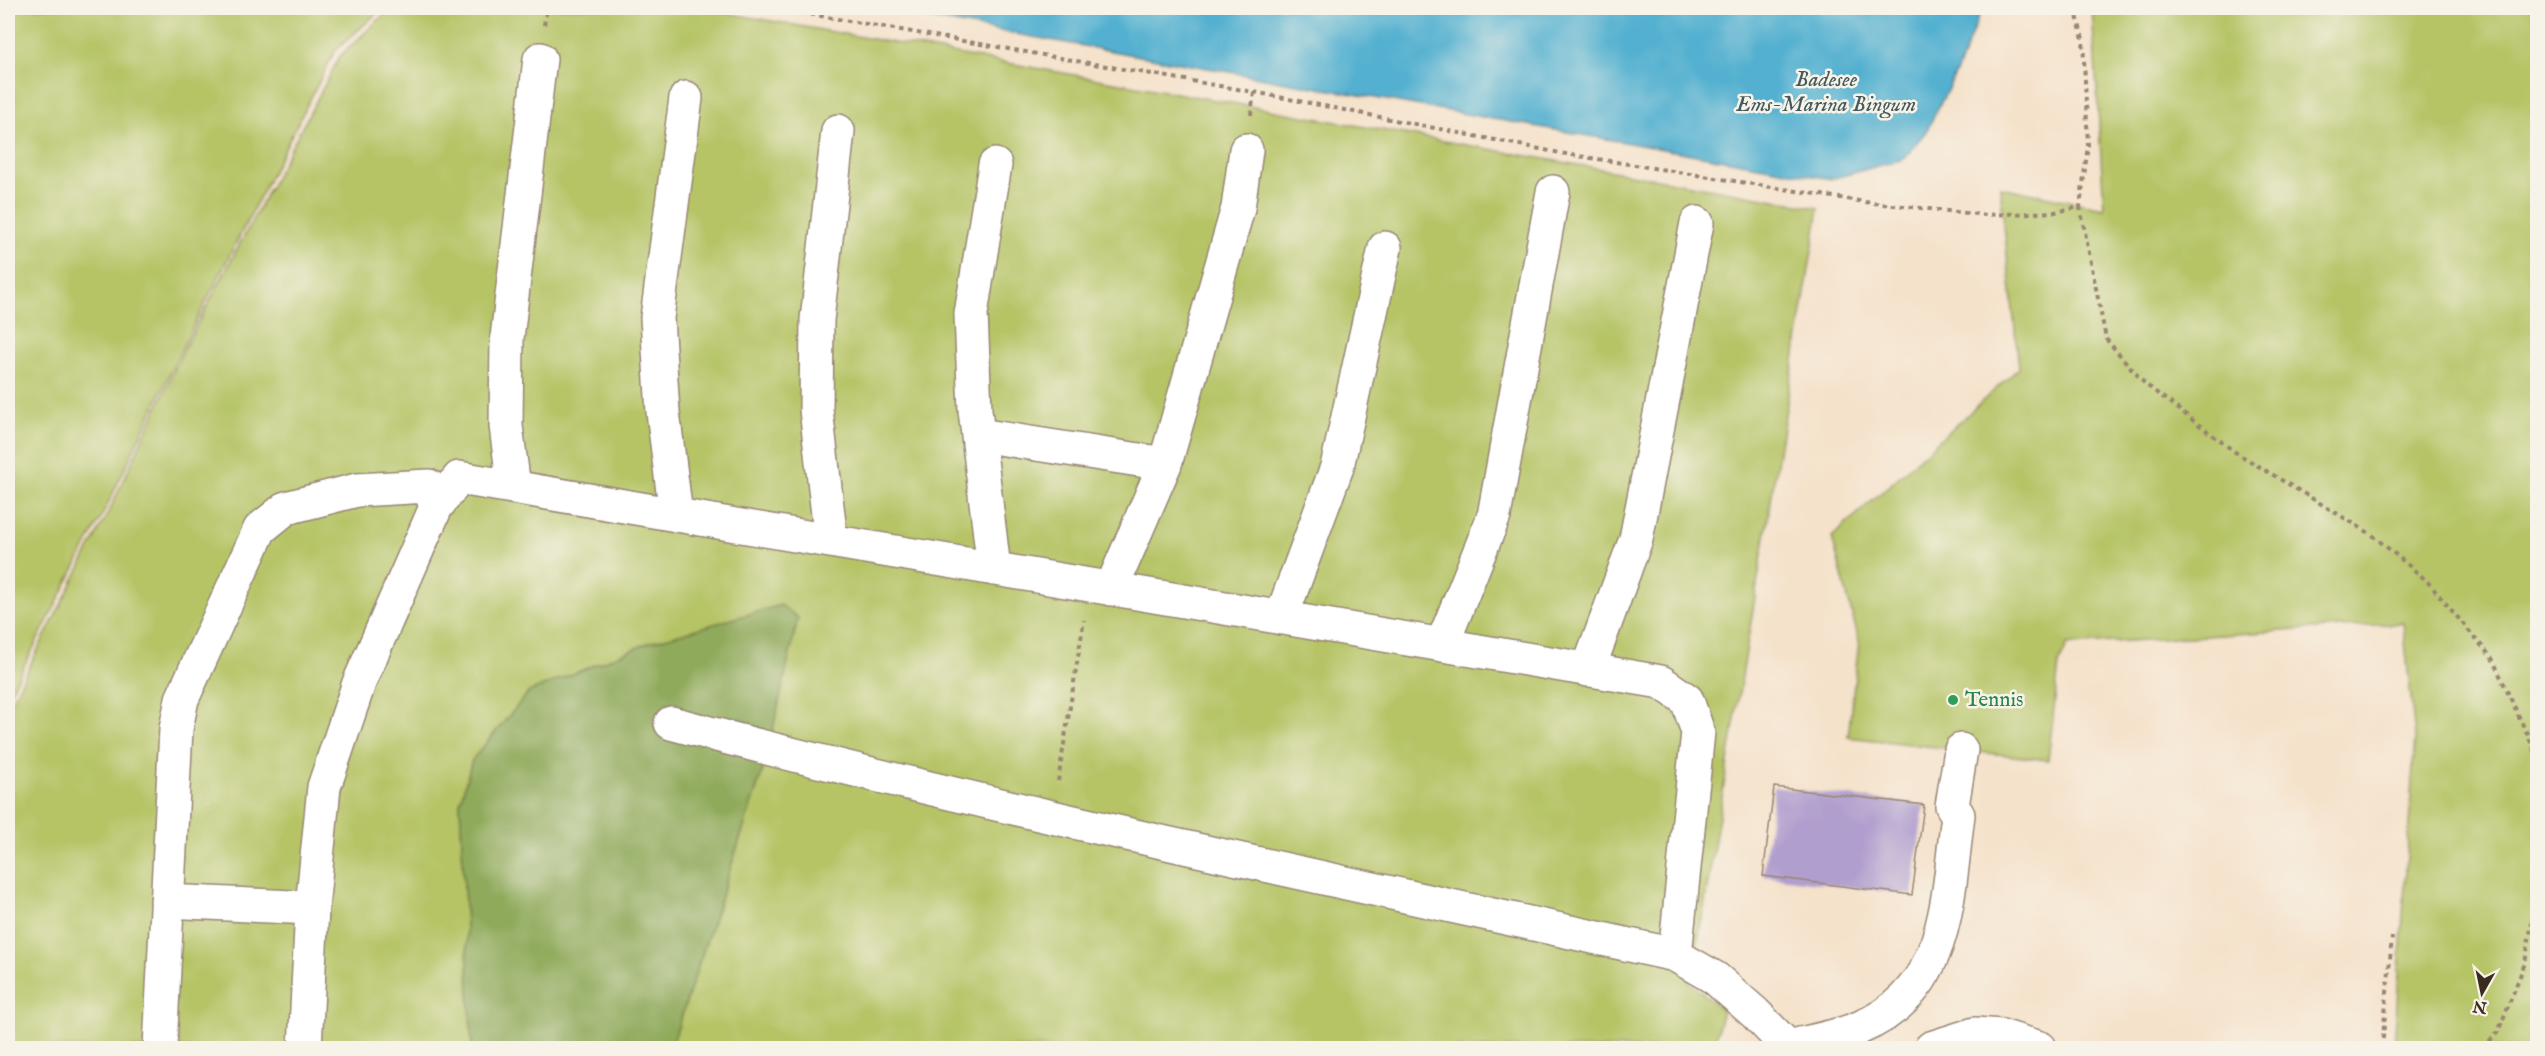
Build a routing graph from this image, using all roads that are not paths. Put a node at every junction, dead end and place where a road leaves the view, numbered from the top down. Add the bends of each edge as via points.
1 (540, 59) dead end
2 (686, 98) dead end
3 (838, 131) dead end
4 (1246, 150) dead end
5 (995, 165) dead end
6 (1553, 192) dead end
7 (1697, 223) dead end
8 (1385, 248) dead end
9 (978, 435) junction
10 (1165, 464) junction
11 (514, 487) junction
12 (436, 507) junction
13 (676, 515) junction
14 (831, 541) junction
15 (994, 569) junction
16 (1111, 589) junction
17 (1281, 618) junction
18 (1442, 645) junction
19 (1588, 670) junction
20 (671, 723) dead end
21 (1961, 750) dead end
22 (167, 901) junction
23 (312, 908) junction
24 (1675, 955) junction
25 (160, 1048) edge
26 (305, 1048) edge
27 (1788, 1048) edge
28 (1931, 1048) edge
29 (2040, 1048) edge

1 - 11 lane via 507,338 506,426
2 - 13 lane via 657,318 663,412
3 - 14 lane via 818,320 816,409
4 - 10 lane via 1238,208
5 - 9 lane via 971,314
6 - 18 lane via 1494,516
7 - 19 lane via 1636,539
8 - 17 lane via 1337,467
9 - 10 lane
9 - 15 lane
10 - 16 lane
11 - 12 lane via 459,478
11 - 13 lane
12 - 22 lane via 429,486 357,490 286,508 260,530 182,699 176,729
12 - 23 lane via 359,683 324,787
13 - 14 lane
14 - 15 lane
15 - 16 lane
16 - 17 lane
17 - 18 lane
18 - 19 lane
19 - 24 lane via 1661,682 1687,700 1698,732
20 - 24 lane via 1053,818
21 - 27 lane via 1952,806 1958,815 1944,921 1929,968 1914,990 1892,1010 1859,1028
22 - 23 lane
22 - 25 lane
23 - 26 lane
24 - 27 lane via 1715,978
28 - 29 lane via 1975,1034 2001,1036

